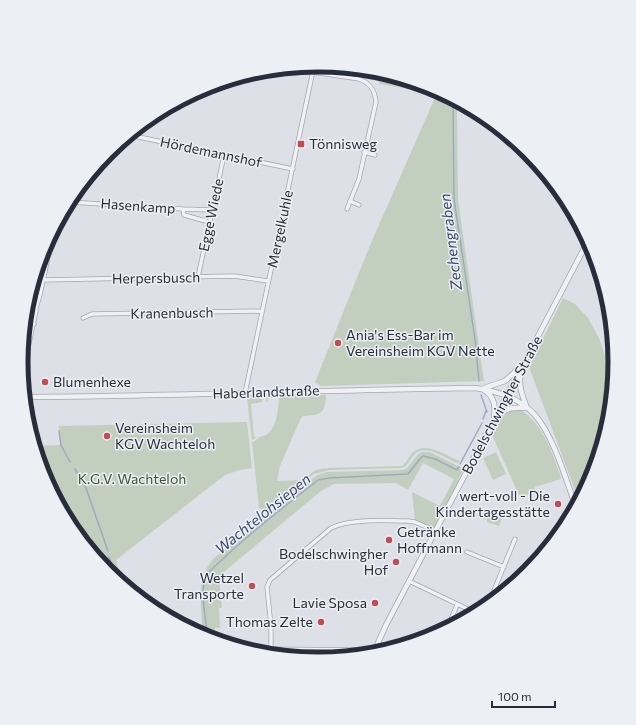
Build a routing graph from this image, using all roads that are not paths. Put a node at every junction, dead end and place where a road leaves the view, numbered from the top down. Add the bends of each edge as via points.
1 (313, 72) edge
2 (314, 72) edge
3 (136, 136) edge
4 (364, 152) junction
5 (224, 154) junction
6 (375, 155) dead end
7 (293, 169) junction
8 (350, 201) junction
9 (76, 202) edge
10 (359, 205) dead end
11 (183, 209) junction
12 (347, 209) dead end
13 (212, 210) junction
14 (209, 222) junction
15 (584, 248) edge
16 (49, 255) edge
17 (198, 276) junction
18 (43, 280) junction
19 (268, 280) junction
20 (262, 311) junction
21 (83, 318) dead end
22 (30, 324) edge
23 (34, 324) junction
24 (29, 346) edge
25 (523, 365) junction
26 (483, 388) junction
27 (245, 393) junction
28 (507, 395) junction
29 (30, 397) edge
30 (527, 408) junction
31 (493, 421) junction
32 (573, 500) edge
33 (435, 531) junction
34 (515, 539) dead end
35 (467, 552) dead end
36 (504, 567) junction
37 (409, 581) junction
38 (492, 595) edge
39 (457, 605) junction
40 (469, 610) edge
41 (450, 621) edge
42 (375, 647) edge
43 (271, 649) edge
44 (274, 649) edge
45 (356, 650) edge

1 - 7 street, Mergelkuhle
2 - 4 street via 356,78 371,86 376,102
3 - 5 street, Hördemannshof
4 - 6 street
4 - 8 street via 359,179
5 - 7 street, Hördemannshof
5 - 13 street, Egge Wiede
7 - 19 street, Mergelkuhle
8 - 10 street
8 - 12 street
9 - 11 street, Hasenkamp
11 - 13 street, Hasenkamp
11 - 14 street, Hasenkamp via 184,215
13 - 14 street, Egge Wiede
14 - 17 street, Egge Wiede
15 - 25 street, Bodelschwingher Straße
16 - 18 street
17 - 18 street, Herpersbusch
17 - 19 street, Herpersbusch via 243,276
18 - 23 street
19 - 20 street, Mergelkuhle
20 - 21 street, Kranenbusch via 92,314
20 - 27 street, Mergelkuhle
22 - 23 street
23 - 24 street
25 - 26 street via 505,381
25 - 28 street, Bodelschwingher Straße
25 - 30 street via 519,379
26 - 27 street, Haberlandstraße
26 - 28 street, Haberlandstraße
26 - 31 street via 495,404
27 - 29 street, Haberlandstraße
28 - 30 street, Haberlandstraße
28 - 31 street, Bodelschwingher Straße
30 - 31 street via 507,409
30 - 32 street via 540,421 549,438
31 - 33 street, Bodelschwingher Straße
33 - 37 street, Bodelschwingher Straße
33 - 43 street via 408,521 353,522 331,528 270,580 267,587
34 - 36 street
35 - 36 street
36 - 38 street
37 - 39 street
37 - 42 street, Bodelschwingher Straße
39 - 40 street
39 - 41 street
44 - 45 street

